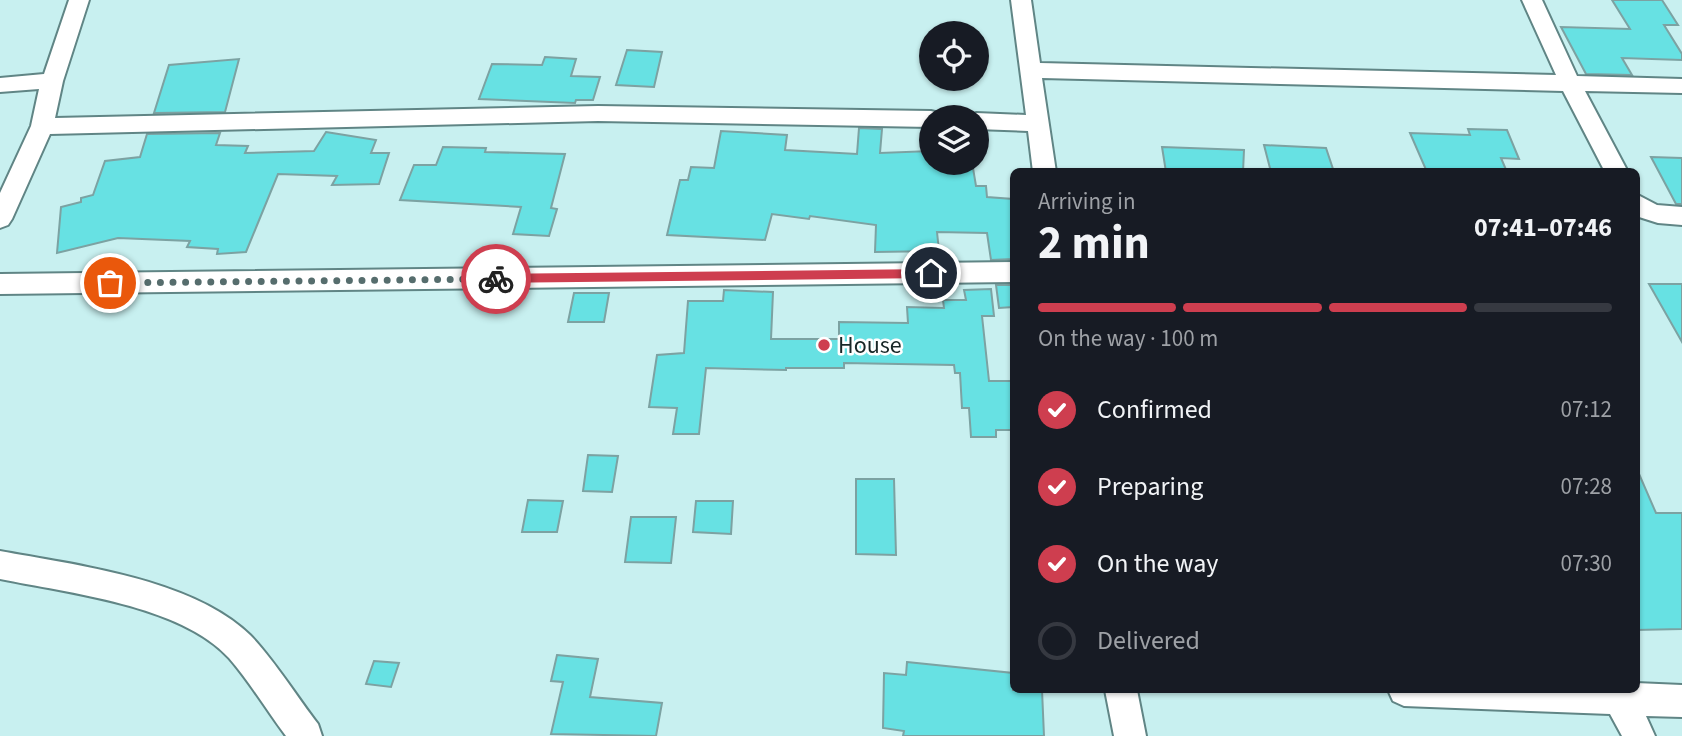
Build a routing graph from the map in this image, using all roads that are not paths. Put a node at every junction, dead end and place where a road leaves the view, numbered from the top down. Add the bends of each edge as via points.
1 (79, 0) edge
2 (1021, 0) edge
3 (1532, 0) edge
4 (1032, 70) junction
5 (52, 81) junction
6 (1570, 83) junction
7 (0, 85) edge
8 (1682, 86) edge
9 (919, 118) edge
10 (989, 122) edge
11 (1038, 124) junction
12 (42, 126) junction
13 (1044, 168) edge
14 (1615, 168) edge
15 (1640, 207) edge
16 (1682, 216) edge
17 (0, 219) edge
18 (1010, 272) edge
19 (0, 285) edge
20 (0, 565) edge
21 (1122, 693) edge
22 (1469, 693) edge
23 (1620, 700) junction
24 (1682, 701) edge
25 (306, 736) edge
26 (1130, 736) edge
27 (1639, 736) edge

1 - 5 street
2 - 4 street
3 - 6 street
4 - 6 street
4 - 11 street
5 - 7 street
5 - 12 street
6 - 8 street
6 - 14 street
9 - 12 street via 570,112
10 - 11 street
11 - 13 street
12 - 17 street
15 - 16 street via 1664,216
18 - 19 street
20 - 25 street via 120,588 201,617 239,646
21 - 26 street
22 - 23 street
23 - 24 street
23 - 27 street

